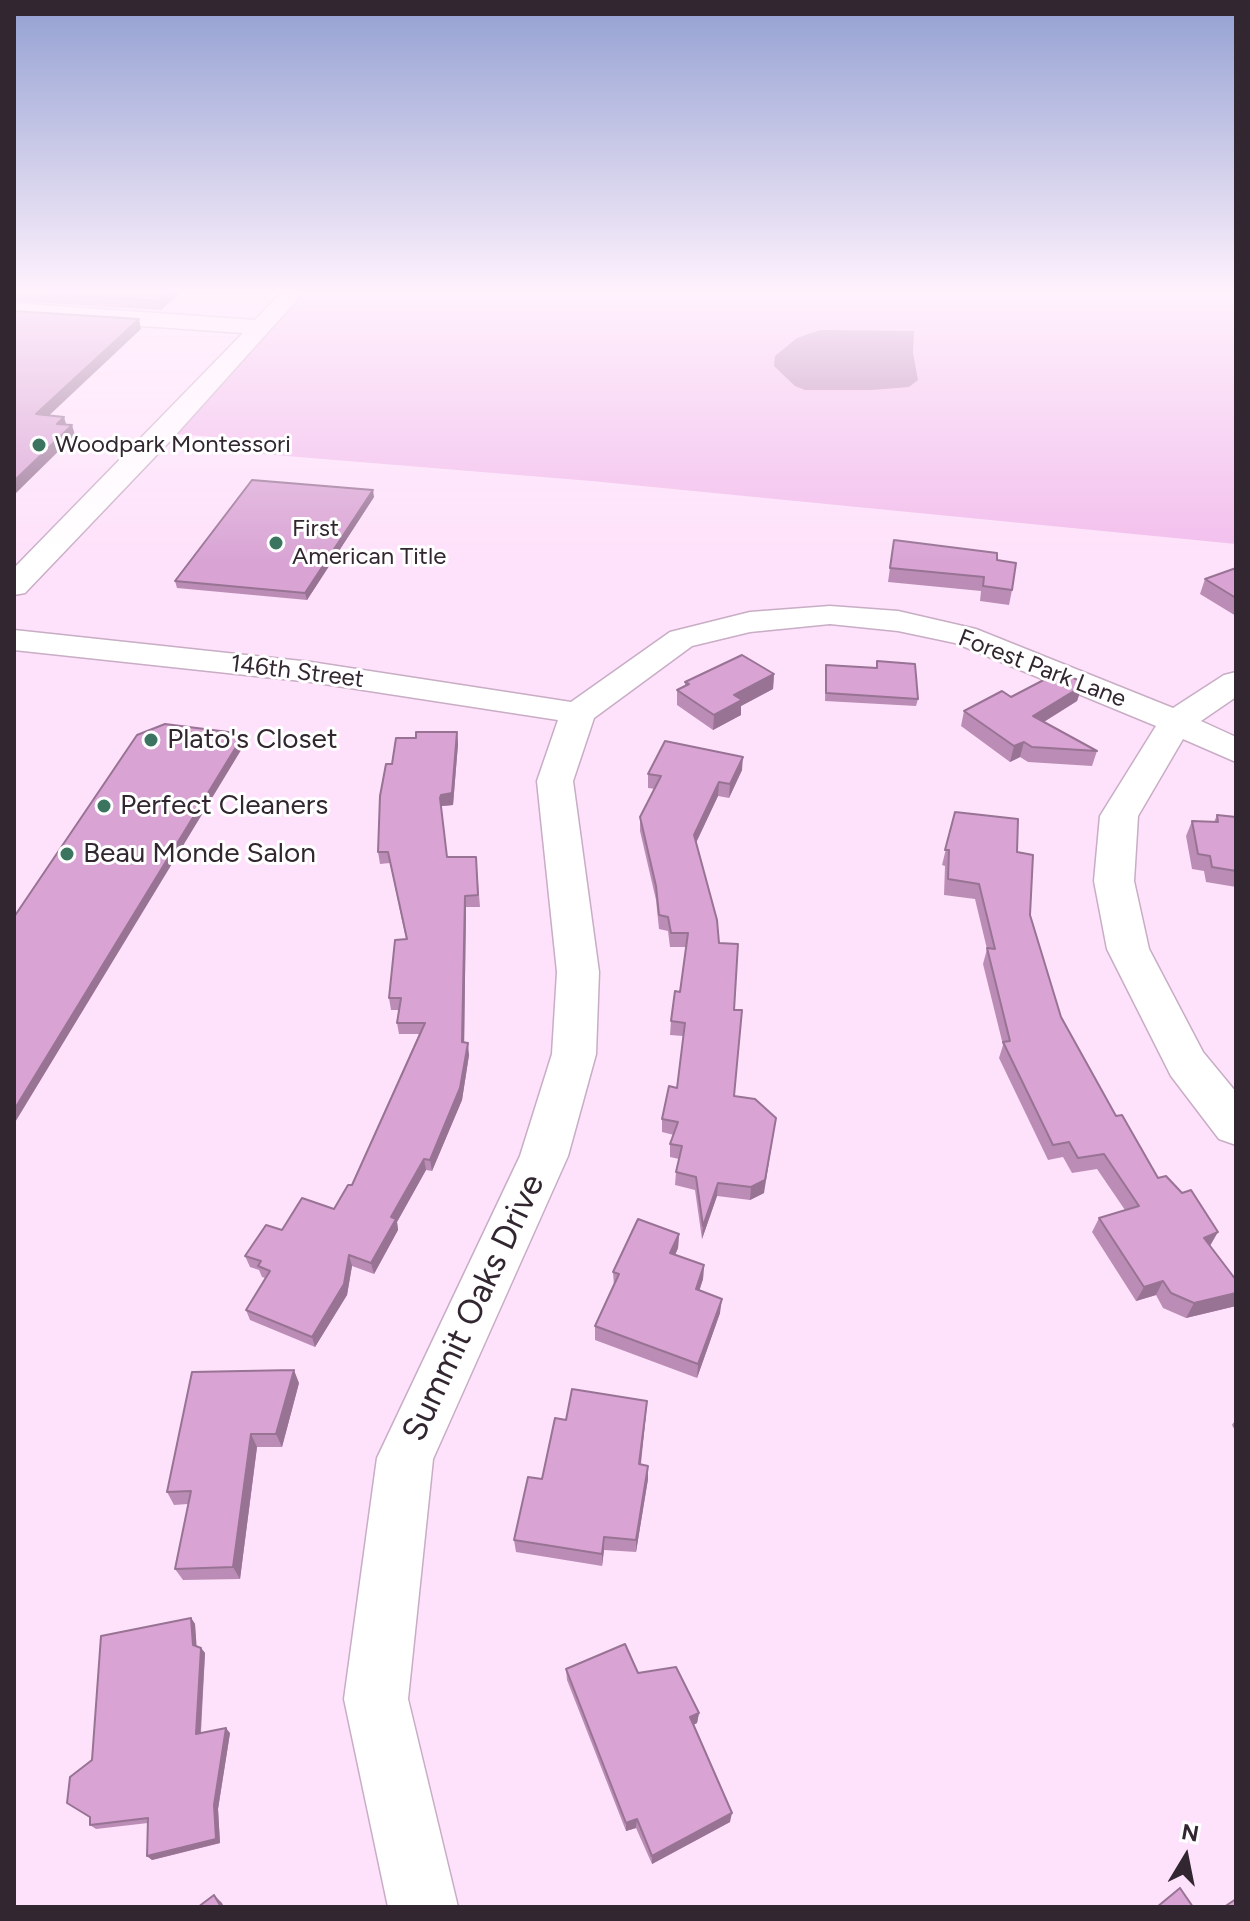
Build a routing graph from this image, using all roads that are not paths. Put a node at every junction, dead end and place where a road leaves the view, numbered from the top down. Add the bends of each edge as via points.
1 (209, 382) edge
2 (14, 586) edge
3 (14, 640) edge
4 (1236, 682) edge
5 (578, 713) junction
6 (1176, 722) junction
7 (1236, 751) edge
8 (1236, 1126) edge
9 (423, 1907) edge

1 - 2 street
3 - 5 street, 146th Street via 311,672
4 - 6 street
5 - 6 street, Forest Park Lane via 681,639 750,622 830,615 898,621 965,636
5 - 9 street, Summit Oaks Drive via 555,781 578,972 574,1054 544,1156 405,1458 376,1699
6 - 7 street, Forest Park Lane
6 - 8 street via 1119,816 1114,881 1128,949 1187,1064

